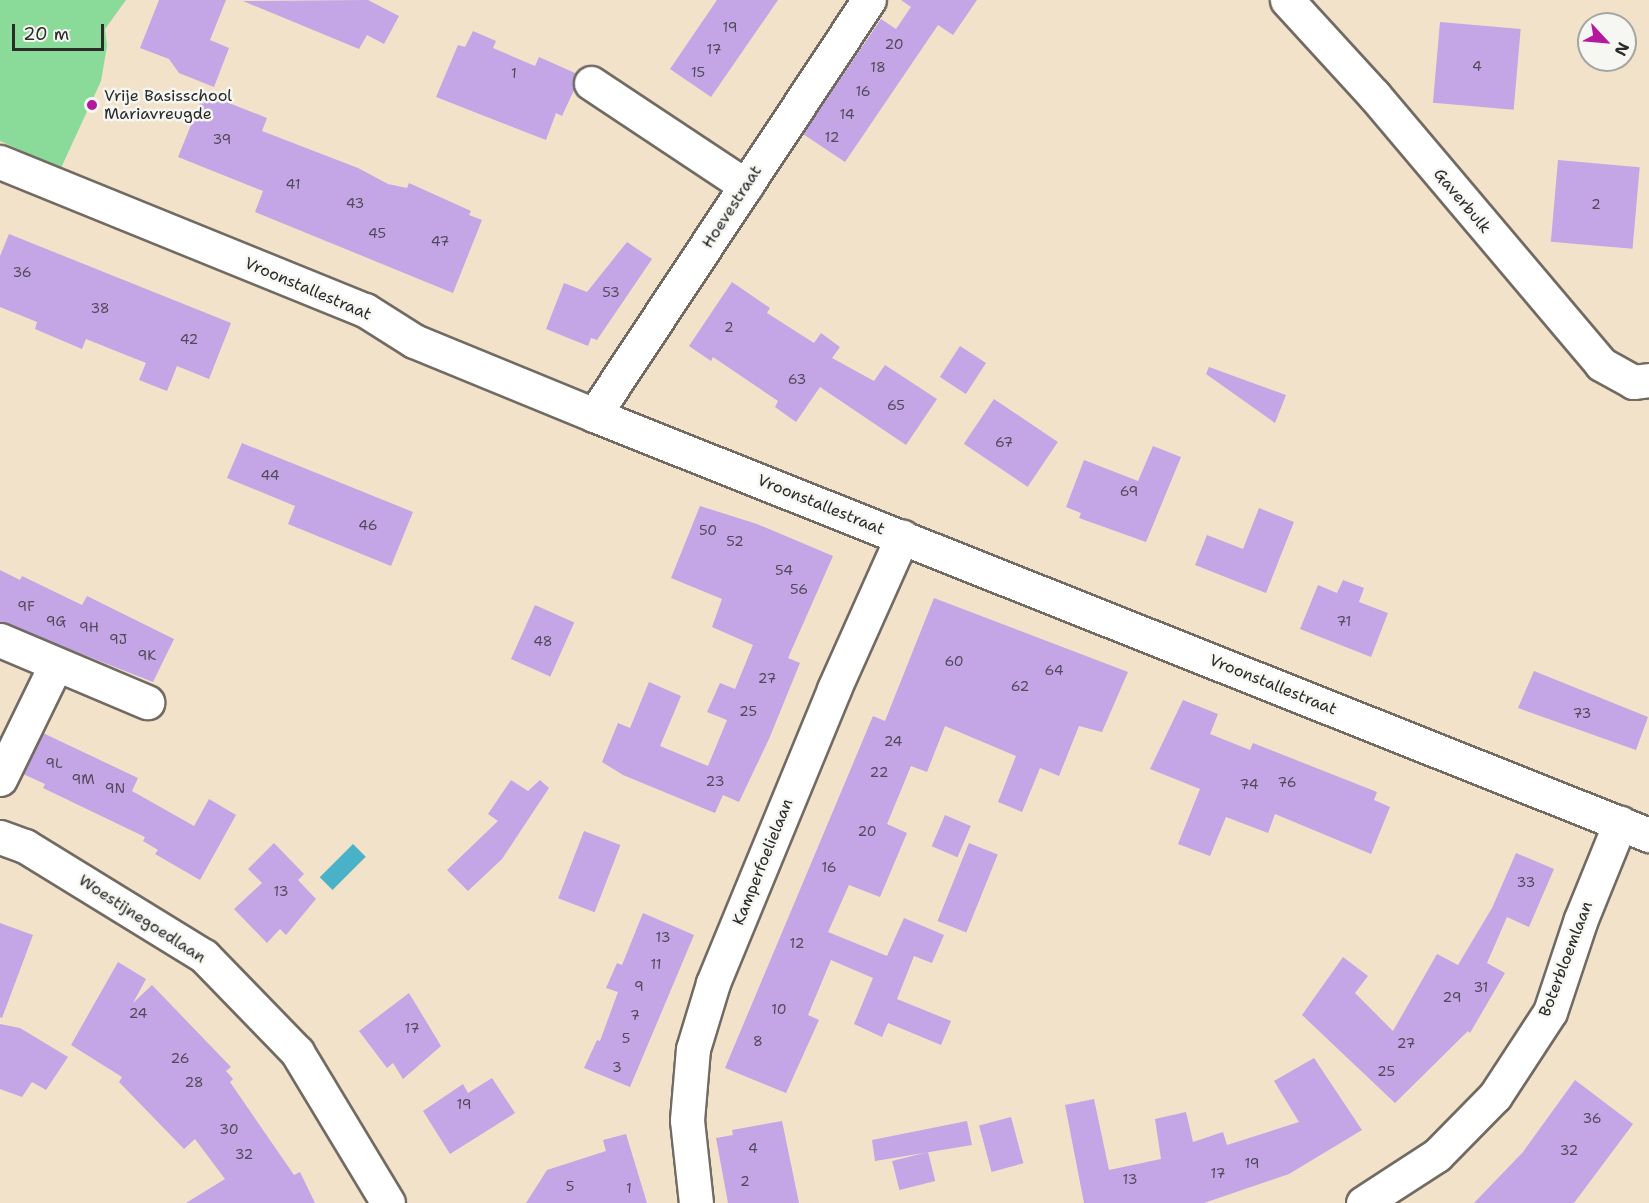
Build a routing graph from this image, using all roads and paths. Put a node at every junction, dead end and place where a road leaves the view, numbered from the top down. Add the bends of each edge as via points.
1 (869, 0) edge
2 (1287, 0) edge
3 (591, 83) dead end
4 (0, 162) edge
5 (746, 186) junction
6 (1649, 380) edge
7 (594, 415) junction
8 (902, 537) junction
9 (0, 640) edge
10 (56, 666) junction
11 (147, 702) dead end
12 (0, 779) edge
13 (1635, 829) edge
14 (0, 837) edge
15 (388, 1203) edge
16 (696, 1203) edge
17 (1363, 1203) edge

1 - 5 street, Hoevestraat
2 - 6 street, Gaverbulk via 1374,95 1594,357 1633,382
3 - 5 street
4 - 7 street, Vroonstallestraat via 365,310 414,340
5 - 7 street, Hoevestraat
7 - 8 street, Vroonstallestraat
8 - 13 street, Vroonstallestraat
8 - 16 street, Kamperfoelielaan via 834,689 713,983 693,1049 687,1120
9 - 10 street
10 - 11 street via 77,670
10 - 12 street
13 - 17 street, Boterbloemlaan via 1581,919 1550,1012 1495,1096 1437,1155
14 - 15 street, Woestijnegoedlaan via 25,846 204,956 297,1052

